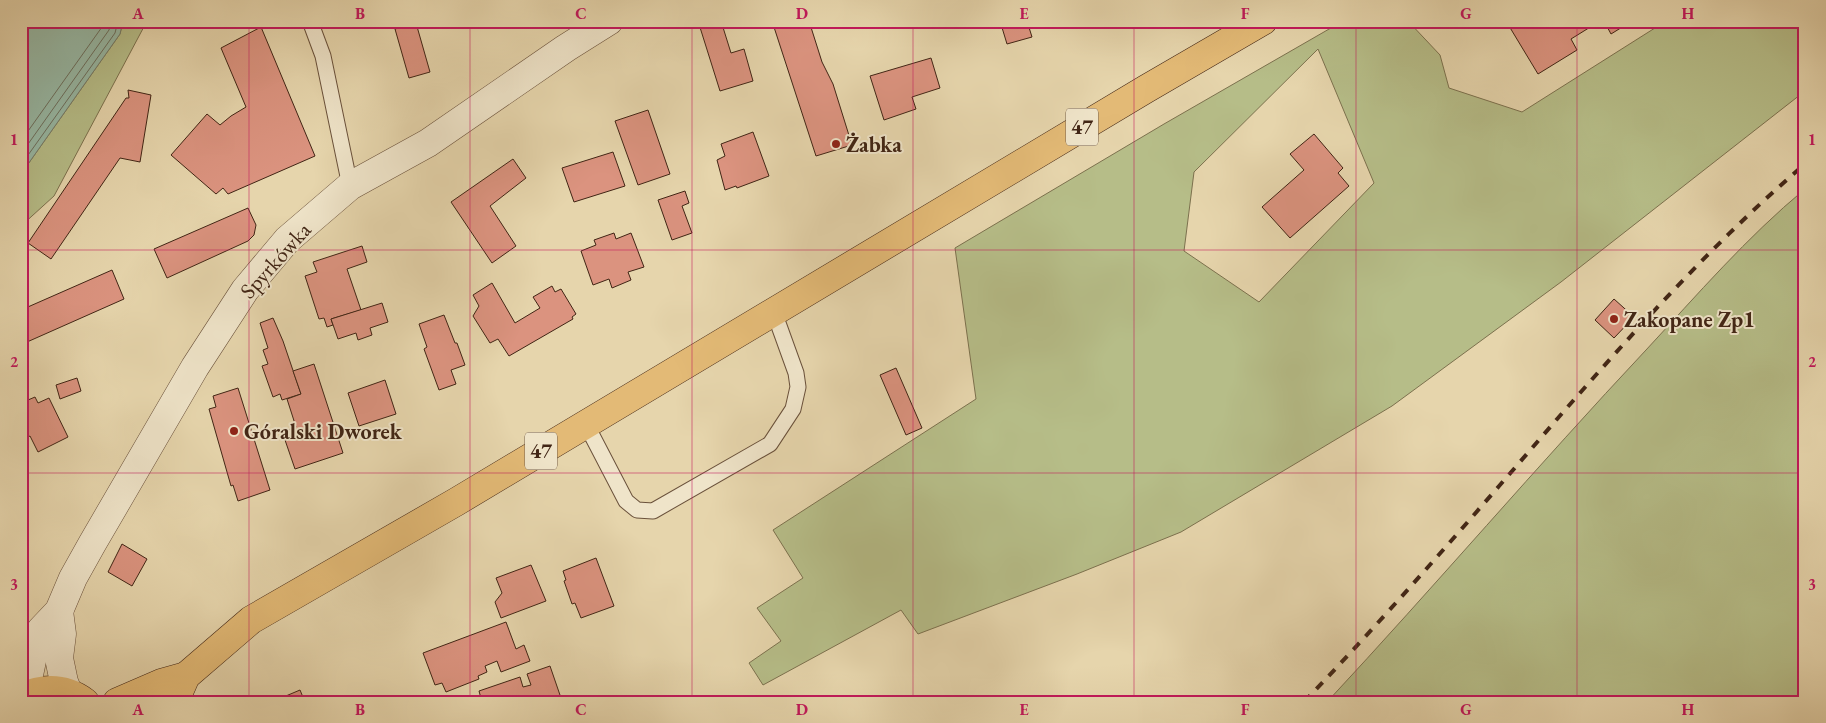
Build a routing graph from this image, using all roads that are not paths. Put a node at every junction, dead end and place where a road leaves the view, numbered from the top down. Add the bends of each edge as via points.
1 (310, 21) edge
2 (608, 21) edge
3 (1263, 21) edge
4 (350, 186) junction
5 (774, 312) junction
6 (586, 424) junction
7 (59, 611) junction
8 (186, 676) junction
9 (21, 696) edge
10 (77, 697) edge
11 (117, 702) edge
12 (171, 702) edge

1 - 4 lane via 323,56
2 - 4 street, Spyrkówka via 428,143
3 - 5 main road, 47
4 - 7 street, Spyrkówka via 287,240 245,290 195,366 96,536
5 - 6 main road, 47
5 - 6 lane via 798,387 792,409 770,444 653,511 637,510 626,501
6 - 8 main road, 47 via 251,620
7 - 9 street, Spyrkówka via 40,630 30,675
7 - 10 street, Spyrkówka via 62,634 59,658 64,682
8 - 11 main road, 47
8 - 12 main road, 47
9 - 10 main road via 44,690

